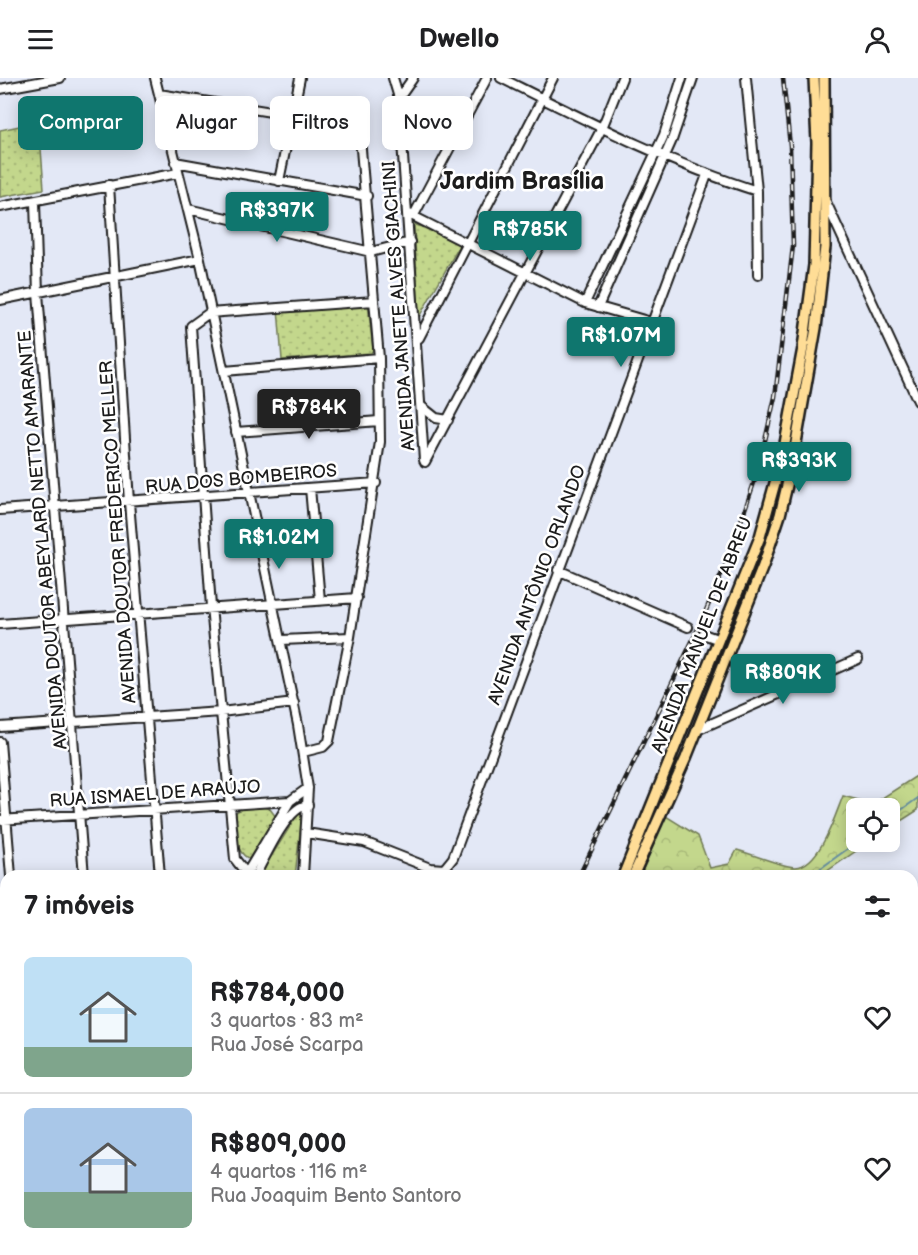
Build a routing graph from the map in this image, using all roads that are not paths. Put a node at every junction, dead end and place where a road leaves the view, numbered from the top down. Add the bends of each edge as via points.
1 (60, 78) edge
2 (155, 78) edge
3 (300, 78) edge
4 (393, 78) edge
5 (413, 78) edge
6 (487, 78) edge
7 (501, 78) edge
8 (553, 78) edge
9 (622, 78) edge
10 (682, 78) edge
11 (693, 78) edge
12 (746, 78) edge
13 (814, 78) edge
14 (824, 78) edge
15 (0, 89) edge
16 (159, 94) junction
17 (296, 96) edge
18 (398, 96) edge
19 (400, 96) edge
20 (544, 99) junction
21 (270, 110) edge
22 (602, 128) junction
23 (285, 150) edge
24 (362, 150) edge
25 (404, 150) edge
26 (655, 152) junction
27 (665, 155) junction
28 (175, 162) junction
29 (178, 173) junction
30 (707, 175) junction
31 (279, 181) junction
32 (109, 185) junction
33 (757, 191) junction
34 (367, 196) junction
35 (35, 202) junction
36 (826, 202) junction
37 (0, 207) edge
38 (188, 209) junction
39 (411, 215) junction
40 (410, 242) junction
41 (469, 244) junction
42 (371, 252) junction
43 (200, 259) junction
44 (525, 274) junction
45 (115, 276) junction
46 (758, 276) dead end
47 (38, 293) junction
48 (0, 300) edge
49 (374, 302) junction
50 (585, 303) junction
51 (598, 307) junction
52 (209, 313) junction
53 (651, 322) junction
54 (418, 340) junction
55 (379, 358) junction
56 (224, 371) junction
57 (918, 401) edge
58 (422, 406) junction
59 (448, 420) junction
60 (380, 421) junction
61 (236, 432) junction
62 (376, 483) junction
63 (310, 488) junction
64 (249, 494) junction
65 (203, 497) junction
66 (129, 502) junction
67 (54, 506) junction
68 (0, 510) edge
69 (558, 570) junction
70 (357, 598) junction
71 (320, 600) junction
72 (273, 604) junction
73 (211, 607) junction
74 (139, 613) junction
75 (65, 619) junction
76 (0, 624) edge
77 (688, 627) tunnel mouth
78 (703, 634) tunnel mouth
79 (350, 637) junction
80 (717, 639) junction
81 (282, 640) junction
82 (858, 659) dead end
83 (294, 703) junction
84 (220, 712) junction
85 (147, 717) junction
86 (72, 722) junction
87 (0, 728) edge
88 (697, 730) junction
89 (0, 742) edge
90 (303, 752) junction
91 (308, 788) junction
92 (290, 801) junction
93 (230, 804) junction
94 (308, 805) junction
95 (155, 808) junction
96 (79, 814) junction
97 (4, 820) edge
98 (306, 833) junction
99 (10, 870) edge
100 (84, 870) edge
101 (160, 870) edge
102 (244, 870) edge
103 (251, 870) edge
104 (251, 870) edge
105 (303, 870) edge
106 (625, 870) edge
107 (636, 870) edge

1 - 15 street
2 - 16 street
3 - 17 street
4 - 18 street, AVENIDA JANETE ALVES GIACHINI
5 - 19 street
6 - 39 street
7 - 20 street
8 - 20 street
9 - 22 street
10 - 26 street
11 - 27 street
12 - 33 street
13 - 80 main road, AVENIDA MANUEL DE ABREU via 817,215 803,348 773,495 760,537
14 - 36 main road, AVENIDA MANUEL DE ABREU
16 - 21 street
16 - 28 street
20 - 22 street
20 - 41 street
22 - 26 street
22 - 44 street
23 - 31 street
24 - 34 street
25 - 39 street, AVENIDA JANETE ALVES GIACHINI
26 - 27 street
26 - 50 street
27 - 30 street
27 - 51 street
28 - 29 street
28 - 31 street
29 - 32 street
29 - 38 street
30 - 33 street
30 - 53 street, AVENIDA ANTÔNIO ORLANDO
31 - 34 street
32 - 35 street
32 - 45 street, AVENIDA DOUTOR FREDERICO MELLER
33 - 46 street
34 - 42 street
35 - 37 street
35 - 47 street, AVENIDA DOUTOR ABEYLARD NETTO AMARANTE
36 - 57 street
36 - 88 main road, AVENIDA MANUEL DE ABREU via 816,328 780,515
38 - 42 street
38 - 43 street
39 - 40 street, AVENIDA JANETE ALVES GIACHINI
39 - 41 street
40 - 42 street
40 - 54 street, AVENIDA JANETE ALVES GIACHINI
41 - 44 street
41 - 54 street
42 - 49 street
43 - 45 street
43 - 52 street
44 - 50 street
44 - 59 street
45 - 47 street
45 - 66 street, AVENIDA DOUTOR FREDERICO MELLER
47 - 48 street
47 - 67 street, AVENIDA DOUTOR ABEYLARD NETTO AMARANTE
49 - 52 street
49 - 55 street
50 - 51 street
51 - 53 street
52 - 56 street
52 - 65 street via 191,326
53 - 69 street, AVENIDA ANTÔNIO ORLANDO
54 - 58 street, AVENIDA JANETE ALVES GIACHINI
55 - 56 street
55 - 60 street
56 - 61 street
58 - 59 street via 436,418
58 - 59 street, AVENIDA JANETE ALVES GIACHINI via 424,462
60 - 61 street
60 - 62 street
61 - 64 street
62 - 63 street, RUA DOS BOMBEIROS
62 - 70 street
63 - 64 street, RUA DOS BOMBEIROS
63 - 71 street
64 - 65 street, RUA DOS BOMBEIROS
64 - 72 street
65 - 66 street, RUA DOS BOMBEIROS
65 - 73 street
66 - 67 street, RUA DOS BOMBEIROS
66 - 74 street, AVENIDA DOUTOR FREDERICO MELLER
67 - 68 street, RUA DOS BOMBEIROS
67 - 75 street, AVENIDA DOUTOR ABEYLARD NETTO AMARANTE
69 - 77 street
69 - 98 street, AVENIDA ANTÔNIO ORLANDO via 453,858 444,869 430,868 364,842
70 - 71 street
70 - 79 street
71 - 72 street
72 - 73 street
72 - 81 street
73 - 74 street
73 - 84 street
74 - 75 street
74 - 85 street, AVENIDA DOUTOR FREDERICO MELLER
75 - 76 street
75 - 86 street, AVENIDA DOUTOR ABEYLARD NETTO AMARANTE
78 - 80 street
79 - 81 street
79 - 90 street via 329,741 323,747
80 - 106 main road, AVENIDA MANUEL DE ABREU
81 - 83 street
82 - 88 street
83 - 84 street
83 - 90 street
84 - 85 street
84 - 93 street
85 - 86 street
85 - 95 street, AVENIDA DOUTOR FREDERICO MELLER
86 - 87 street
86 - 96 street, AVENIDA DOUTOR ABEYLARD NETTO AMARANTE
88 - 107 main road, AVENIDA MANUEL DE ABREU
89 - 97 street
90 - 91 street
91 - 92 street
91 - 94 street
92 - 93 street, RUA ISMAEL DE ARAÚJO
92 - 103 street
93 - 95 street, RUA ISMAEL DE ARAÚJO
93 - 102 street via 235,859
94 - 98 street
94 - 104 street via 300,805 289,816
95 - 96 street, RUA ISMAEL DE ARAÚJO
95 - 101 street, AVENIDA DOUTOR FREDERICO MELLER
96 - 97 street, RUA ISMAEL DE ARAÚJO
96 - 100 street, AVENIDA DOUTOR ABEYLARD NETTO AMARANTE
97 - 99 street
98 - 105 street

